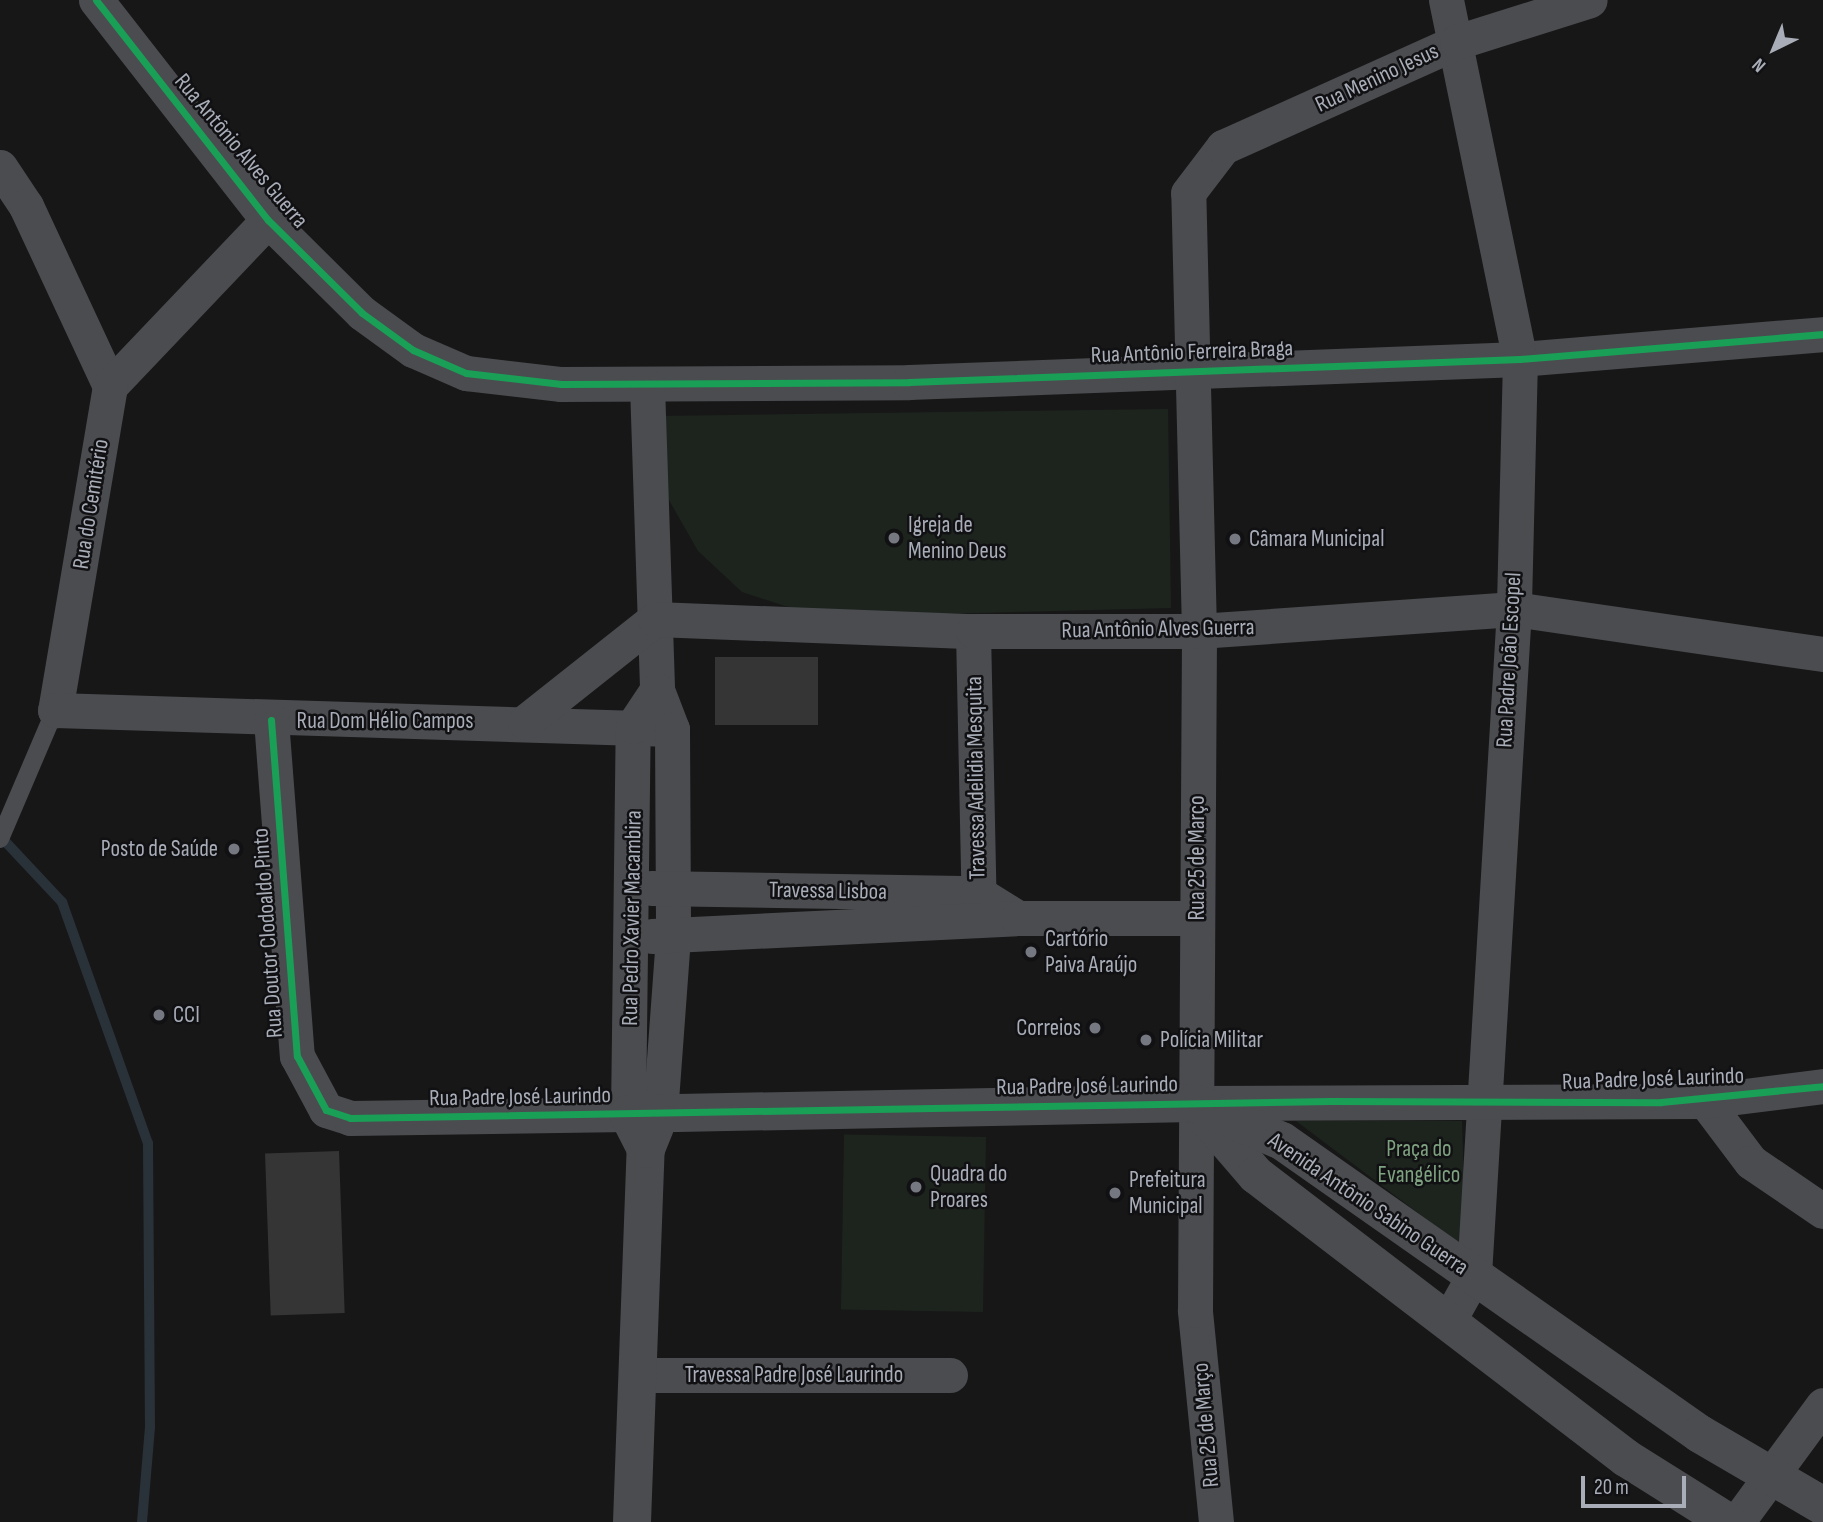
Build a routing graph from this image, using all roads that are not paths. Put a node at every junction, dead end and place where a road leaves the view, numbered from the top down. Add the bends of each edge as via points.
1 (96, 0) edge
2 (1446, 0) edge
3 (1590, 0) edge
4 (1457, 42) junction
5 (0, 167) edge
6 (1188, 193) joint
7 (268, 220) junction
8 (1823, 334) edge
9 (1520, 359) junction
10 (1195, 372) junction
11 (561, 384) joint
12 (647, 385) junction
13 (110, 386) junction
14 (1514, 609) junction
15 (655, 619) junction
16 (973, 631) junction
17 (1199, 631) junction
18 (1823, 654) edge
19 (657, 690) junction
20 (55, 710) junction
21 (271, 720) junction
22 (526, 722) junction
23 (633, 726) junction
24 (672, 729) junction
25 (0, 839) edge
26 (631, 888) junction
27 (674, 889) junction
28 (848, 891) junction
29 (979, 908) junction
30 (1197, 918) junction
31 (850, 930) junction
32 (631, 935) junction
33 (673, 937) junction
34 (1823, 1086) edge
35 (1705, 1101) junction
36 (1479, 1102) junction
37 (1195, 1103) junction
38 (644, 1114) junction
39 (350, 1118) joint
40 (1823, 1212) edge
41 (1474, 1275) junction
42 (1449, 1320) junction
43 (950, 1374) dead end
44 (639, 1375) junction
45 (1823, 1405) edge
46 (1770, 1478) junction
47 (1823, 1506) edge
48 (632, 1522) edge
49 (1216, 1522) edge
50 (1728, 1522) edge
51 (1737, 1522) edge

1 - 7 street, Rua Antônio Alves Guerra
2 - 4 street, Rua Padre João Escopel
3 - 4 street, Rua Menino Jesus
4 - 6 street, Rua Menino Jesus via 1223,147
4 - 9 street, Rua Padre João Escopel
5 - 13 street via 26,206
6 - 10 street, Rua 25 de Março
7 - 11 street, Rua Antônio Alves Guerra via 362,313 413,350 466,373
7 - 13 street
8 - 9 street, Rua Antônio Ferreira Braga
9 - 10 street, Rua Antônio Ferreira Braga
9 - 14 street, Rua Padre João Escopel
10 - 12 street, Rua Antônio Ferreira Braga
10 - 17 street, Rua 25 de Março
11 - 12 street, Rua Antônio Ferreira Braga
12 - 15 street, Rua Pedro Xavier Macambira
13 - 20 street, Rua do Cemitério
14 - 17 street, Rua Antônio Alves Guerra
14 - 18 street, Rua Antônio Alves Guerra
14 - 36 street, Rua Padre João Escopel
15 - 16 street, Rua Antônio Alves Guerra
15 - 19 street, Rua Pedro Xavier Macambira
15 - 22 street
16 - 17 street, Rua Antônio Alves Guerra
16 - 29 street, Travessa Adelidia Mesquita
17 - 30 street, Rua 25 de Março
19 - 23 street
19 - 24 street, Rua Pedro Xavier Macambira
20 - 21 street, Rua Dom Hélio Campos
20 - 25 lane, Rua do Cemitério
21 - 22 street, Rua Dom Hélio Campos
21 - 39 street, Rua Doutor Clodoaldo Pinto via 297,1056 326,1110
22 - 23 street, Rua Dom Hélio Campos
23 - 24 street, Rua Dom Hélio Campos
23 - 26 street, Rua Pedro Xavier Macambira
24 - 27 street, Rua Pedro Xavier Macambira
26 - 27 street, Travessa Lisboa
26 - 32 street, Rua Pedro Xavier Macambira
27 - 28 street, Travessa Lisboa
27 - 33 street, Rua Pedro Xavier Macambira
28 - 29 street, Travessa Lisboa
28 - 31 street
29 - 30 street via 1018,918
29 - 31 street, Travessa Lisboa
30 - 37 street, Rua 25 de Março
31 - 33 street, Travessa Lisboa
32 - 33 street, Travessa Lisboa
32 - 38 street, Rua Pedro Xavier Macambira
33 - 38 street, Rua Pedro Xavier Macambira
34 - 35 street, Rua Padre José Laurindo
35 - 36 street, Rua Padre José Laurindo
35 - 40 street via 1751,1162
36 - 37 street, Rua Padre José Laurindo
36 - 41 street, Rua Padre João Escopel
37 - 38 street, Rua Padre José Laurindo
37 - 41 street, Avenida Antônio Sabino Guerra via 1282,1141
37 - 42 street, Avenida Antônio Sabino Guerra via 1256,1175
37 - 49 street, Rua 25 de Março via 1195,1310
38 - 39 street, Rua Padre José Laurindo
38 - 44 street, Rua Pedro Xavier Macambira
41 - 42 street, Rua Padre João Escopel
41 - 46 street, Avenida Antônio Sabino Guerra
42 - 50 street, Avenida Antônio Sabino Guerra via 1626,1458
43 - 44 street, Travessa Padre José Laurindo
44 - 48 street, Rua Pedro Xavier Macambira
45 - 46 street
46 - 47 street, Avenida Antônio Sabino Guerra
46 - 51 street

